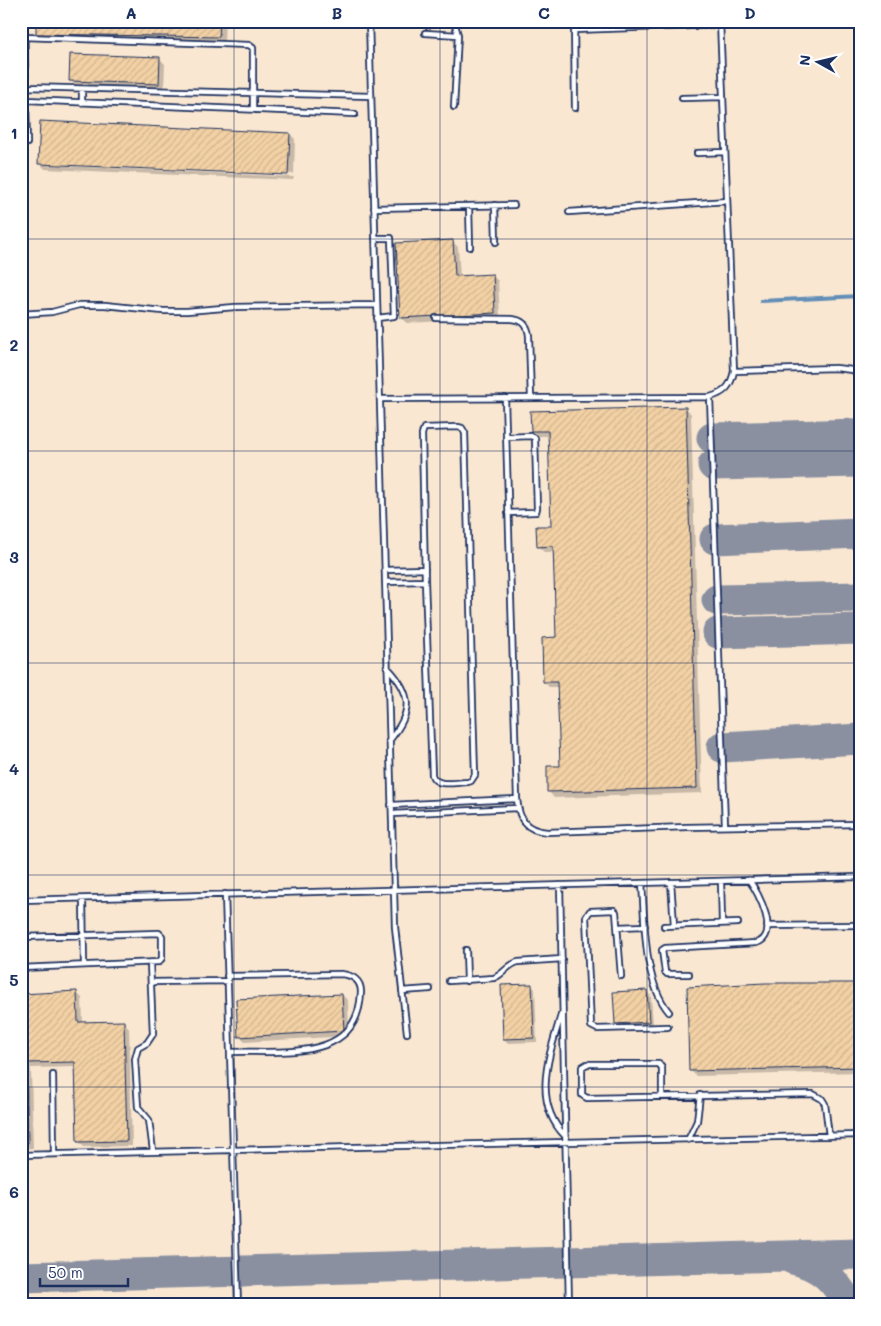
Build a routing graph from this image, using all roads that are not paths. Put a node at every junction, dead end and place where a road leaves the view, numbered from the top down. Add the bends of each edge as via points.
1 (24, 21) edge
2 (369, 21) edge
3 (454, 21) edge
4 (574, 21) edge
5 (720, 23) edge
6 (574, 30) junction
7 (425, 33) dead end
8 (458, 35) junction
9 (24, 38) junction
10 (26, 87) junction
11 (82, 89) junction
12 (253, 94) junction
13 (371, 96) junction
14 (723, 97) junction
15 (682, 98) dead end
16 (26, 100) junction
17 (82, 102) junction
18 (454, 107) dead end
19 (575, 108) dead end
20 (253, 110) junction
21 (355, 114) dead end
22 (27, 143) dead end
23 (725, 152) junction
24 (697, 154) dead end
25 (727, 201) junction
26 (495, 205) junction
27 (514, 205) dead end
28 (469, 206) junction
29 (374, 208) junction
30 (569, 212) dead end
31 (375, 238) junction
32 (496, 242) dead end
33 (470, 247) dead end
34 (377, 305) junction
35 (21, 314) edge
36 (378, 318) junction
37 (436, 318) dead end
38 (734, 371) junction
39 (860, 374) edge
40 (710, 397) junction
41 (505, 398) junction
42 (532, 398) junction
43 (380, 399) junction
44 (506, 437) junction
45 (508, 513) junction
46 (425, 568) junction
47 (385, 570) junction
48 (425, 581) junction
49 (385, 582) junction
50 (387, 667) junction
51 (389, 741) junction
52 (517, 799) junction
53 (391, 804) junction
54 (518, 808) junction
55 (392, 814) junction
56 (860, 824) edge
57 (725, 826) junction
58 (860, 877) edge
59 (749, 880) junction
60 (721, 881) junction
61 (671, 882) junction
62 (642, 883) junction
63 (560, 885) junction
64 (394, 890) junction
65 (225, 894) junction
66 (83, 899) junction
67 (21, 900) edge
68 (722, 923) junction
69 (738, 923) dead end
70 (860, 924) edge
71 (674, 925) junction
72 (645, 926) junction
73 (664, 926) dead end
74 (767, 926) junction
75 (618, 927) junction
76 (84, 935) junction
77 (21, 937) edge
78 (466, 950) dead end
79 (562, 959) junction
80 (150, 963) junction
81 (84, 965) junction
82 (21, 968) edge
83 (689, 974) dead end
84 (621, 976) dead end
85 (228, 979) junction
86 (467, 981) junction
87 (151, 982) junction
88 (449, 982) dead end
89 (430, 990) dead end
90 (402, 991) junction
91 (563, 1009) junction
92 (669, 1012) dead end
93 (668, 1027) dead end
94 (407, 1033) dead end
95 (230, 1052) junction
96 (53, 1075) dead end
97 (700, 1095) junction
98 (662, 1096) junction
99 (860, 1135) edge
100 (828, 1136) junction
101 (566, 1137) junction
102 (688, 1140) junction
103 (566, 1143) junction
104 (233, 1150) junction
105 (153, 1151) junction
106 (54, 1154) junction
107 (21, 1155) edge
108 (238, 1305) edge
109 (569, 1305) edge

1 - 9 lane
2 - 13 lane
3 - 8 lane
4 - 6 lane
5 - 6 lane
5 - 14 lane
6 - 19 lane
7 - 8 lane
8 - 18 lane
9 - 10 lane
9 - 12 lane via 249,45 254,53
10 - 11 lane
10 - 16 lane
11 - 12 lane
11 - 17 lane
12 - 13 lane
12 - 20 lane
13 - 29 lane
14 - 15 lane
14 - 23 lane
16 - 17 lane
16 - 22 lane
17 - 20 lane
20 - 21 lane
23 - 24 lane
23 - 25 lane
25 - 30 lane
25 - 38 lane
26 - 27 lane
26 - 28 lane
26 - 32 lane
28 - 29 lane
28 - 33 lane
29 - 31 lane
31 - 34 lane
31 - 36 lane via 390,238 394,315 392,318
34 - 35 lane via 235,307 188,311 78,305 52,312
34 - 36 lane
36 - 43 lane
37 - 42 lane via 519,319 525,323 529,329
38 - 39 lane via 836,368
38 - 40 lane via 727,389
40 - 42 lane
40 - 57 lane
41 - 42 lane
41 - 43 lane
41 - 44 lane
43 - 47 lane
44 - 45 lane
44 - 45 lane via 535,438 537,498 536,512
45 - 52 lane
46 - 47 lane
46 - 48 lane
46 - 48 lane via 422,431 427,428 462,428 465,433 475,771 468,782 438,783 432,779
47 - 49 lane
48 - 49 lane
49 - 50 lane
50 - 51 lane
50 - 51 lane via 402,684 408,703 403,723
51 - 53 lane
52 - 53 lane
52 - 54 lane
53 - 55 lane
54 - 55 lane
54 - 57 lane via 520,818 528,826 542,832
55 - 64 lane
56 - 57 lane
58 - 59 lane
59 - 60 lane
59 - 74 lane via 760,897
60 - 61 lane
60 - 68 lane
61 - 62 lane
61 - 71 lane
62 - 63 lane
62 - 72 lane
63 - 64 lane
63 - 79 lane
64 - 65 lane
64 - 90 lane
65 - 66 lane
65 - 85 lane
66 - 67 lane
66 - 76 lane
68 - 69 lane
68 - 71 lane
70 - 74 lane
71 - 73 lane
72 - 75 lane
72 - 92 lane via 651,977
74 - 83 lane via 766,938 756,944 662,950 667,974
75 - 84 lane
75 - 93 lane via 614,910 593,910 587,914 591,1026 597,1029
76 - 77 lane
76 - 80 lane via 159,932 162,936 162,960
76 - 81 lane
78 - 86 lane
79 - 86 lane via 518,962 494,978
79 - 91 lane
80 - 81 lane
80 - 87 lane
81 - 82 lane
85 - 87 lane
85 - 95 lane
85 - 95 lane via 341,974 351,975 361,988 354,1024 336,1041 304,1050
86 - 88 lane
87 - 105 lane via 153,1034 138,1048 135,1058 138,1107 149,1120
89 - 90 lane
90 - 94 lane
91 - 101 lane
91 - 101 lane via 547,1069 545,1090 549,1111 557,1128
95 - 104 lane
96 - 106 lane
97 - 98 lane
97 - 100 lane via 813,1094 825,1104
97 - 102 lane via 697,1121
98 - 98 lane via 584,1097 582,1067 587,1064 659,1064 662,1068
99 - 100 lane
100 - 102 lane
101 - 103 lane
102 - 103 lane
103 - 104 lane
103 - 109 lane
104 - 105 lane
104 - 108 lane
105 - 106 lane
106 - 107 lane

